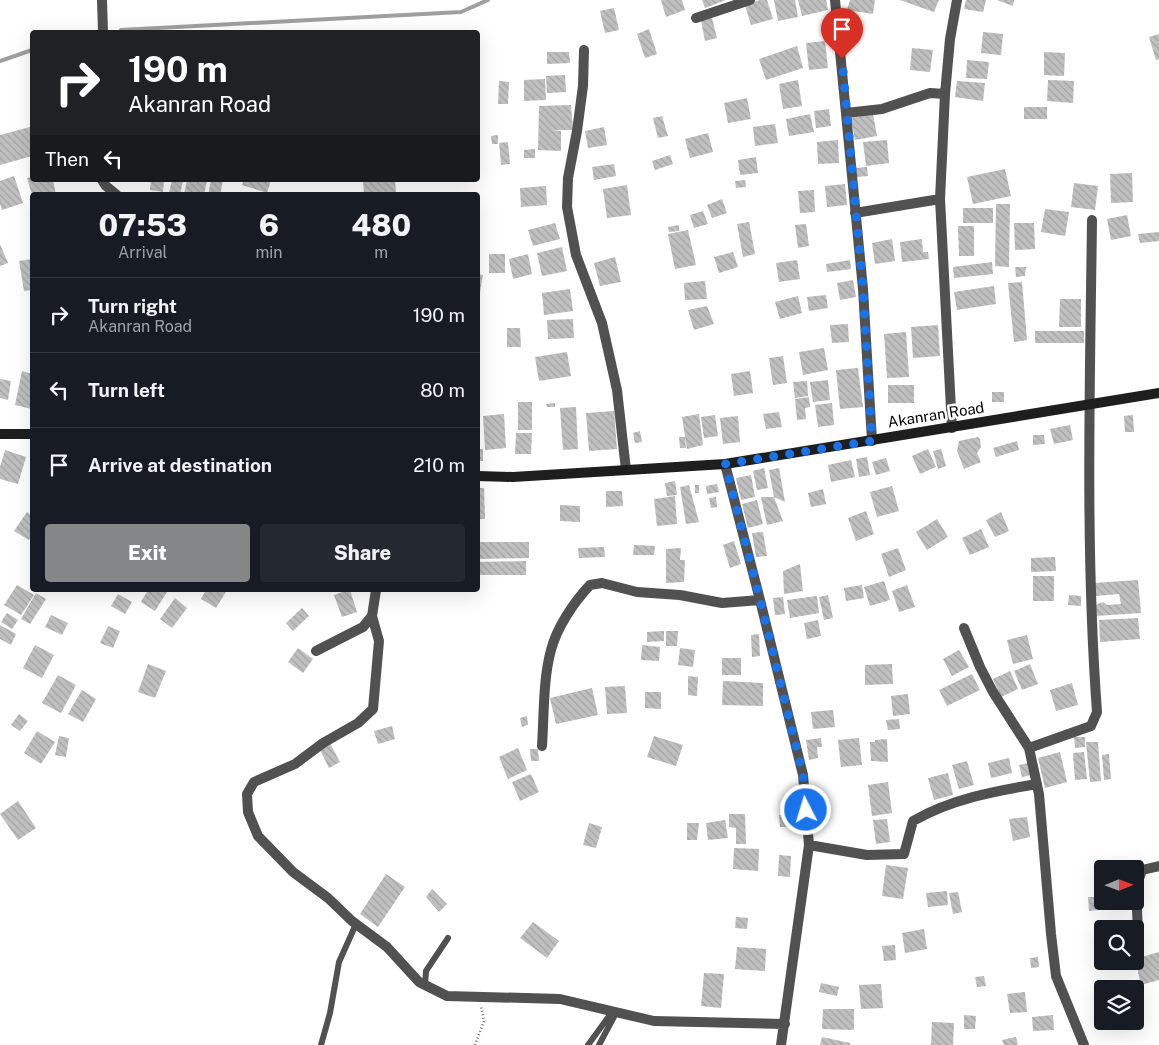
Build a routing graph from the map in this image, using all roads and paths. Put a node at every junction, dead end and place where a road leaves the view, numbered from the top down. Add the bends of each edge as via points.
1 (102, 0) edge
2 (750, 0) edge
3 (836, 0) edge
4 (957, 0) edge
5 (696, 18) dead end
6 (103, 30) edge
7 (584, 50) dead end
8 (945, 94) junction
9 (846, 113) junction
10 (103, 182) edge
11 (113, 192) edge
12 (940, 199) junction
13 (855, 213) junction
14 (1092, 220) dead end
15 (1159, 393) edge
16 (1088, 405) junction
17 (952, 428) junction
18 (0, 434) edge
19 (30, 434) edge
20 (872, 441) junction
21 (725, 464) junction
22 (626, 470) junction
23 (480, 476) edge
24 (376, 592) edge
25 (760, 600) junction
26 (372, 616) junction
27 (964, 628) dead end
28 (316, 651) dead end
29 (542, 746) dead end
30 (1028, 748) junction
31 (1037, 784) junction
32 (809, 845) junction
33 (1159, 866) edge
34 (1137, 920) edge
35 (356, 924) junction
36 (448, 938) dead end
37 (425, 985) junction
38 (479, 997) junction
39 (614, 1012) junction
40 (785, 1024) junction
41 (322, 1045) edge
42 (475, 1045) edge
43 (588, 1045) edge
44 (599, 1045) edge
45 (780, 1045) edge
46 (1084, 1045) edge

1 - 6 street
2 - 5 street
3 - 9 street
4 - 8 street
7 - 22 street via 578,131 568,178 567,207 576,254 602,323 617,390
8 - 9 street via 930,93 882,109
8 - 12 street
9 - 13 street
10 - 11 street
12 - 13 street
12 - 17 street
13 - 20 street
14 - 16 street
15 - 16 main road, Akanran Road
16 - 17 main road, Akanran Road
16 - 30 street via 1089,565 1097,712 1092,726
17 - 20 main road, Akanran Road
18 - 19 main road
20 - 21 main road, Akanran Road
21 - 22 main road, Akanran Road
21 - 25 street
22 - 23 main road, Akanran Road
24 - 26 street
25 - 29 street via 722,603 680,595 637,592 602,583 590,585 569,610 551,650
25 - 32 street via 803,775
26 - 28 street via 363,627
26 - 35 street via 379,641 373,709 358,723 295,764 254,782 247,794 248,812 258,836 293,872
27 - 30 street via 993,692
30 - 31 street
31 - 32 street via 984,793 926,813 913,821 904,854 867,855
31 - 46 street via 1056,976
32 - 40 street
33 - 34 street via 1142,870 1136,887
35 - 37 street via 387,948
35 - 41 lane via 339,962
36 - 37 lane via 426,971
37 - 38 street via 447,996
38 - 39 street via 560,999
38 - 42 path via 484,1021
39 - 40 street via 654,1021
39 - 43 lane
39 - 44 lane
40 - 45 street

